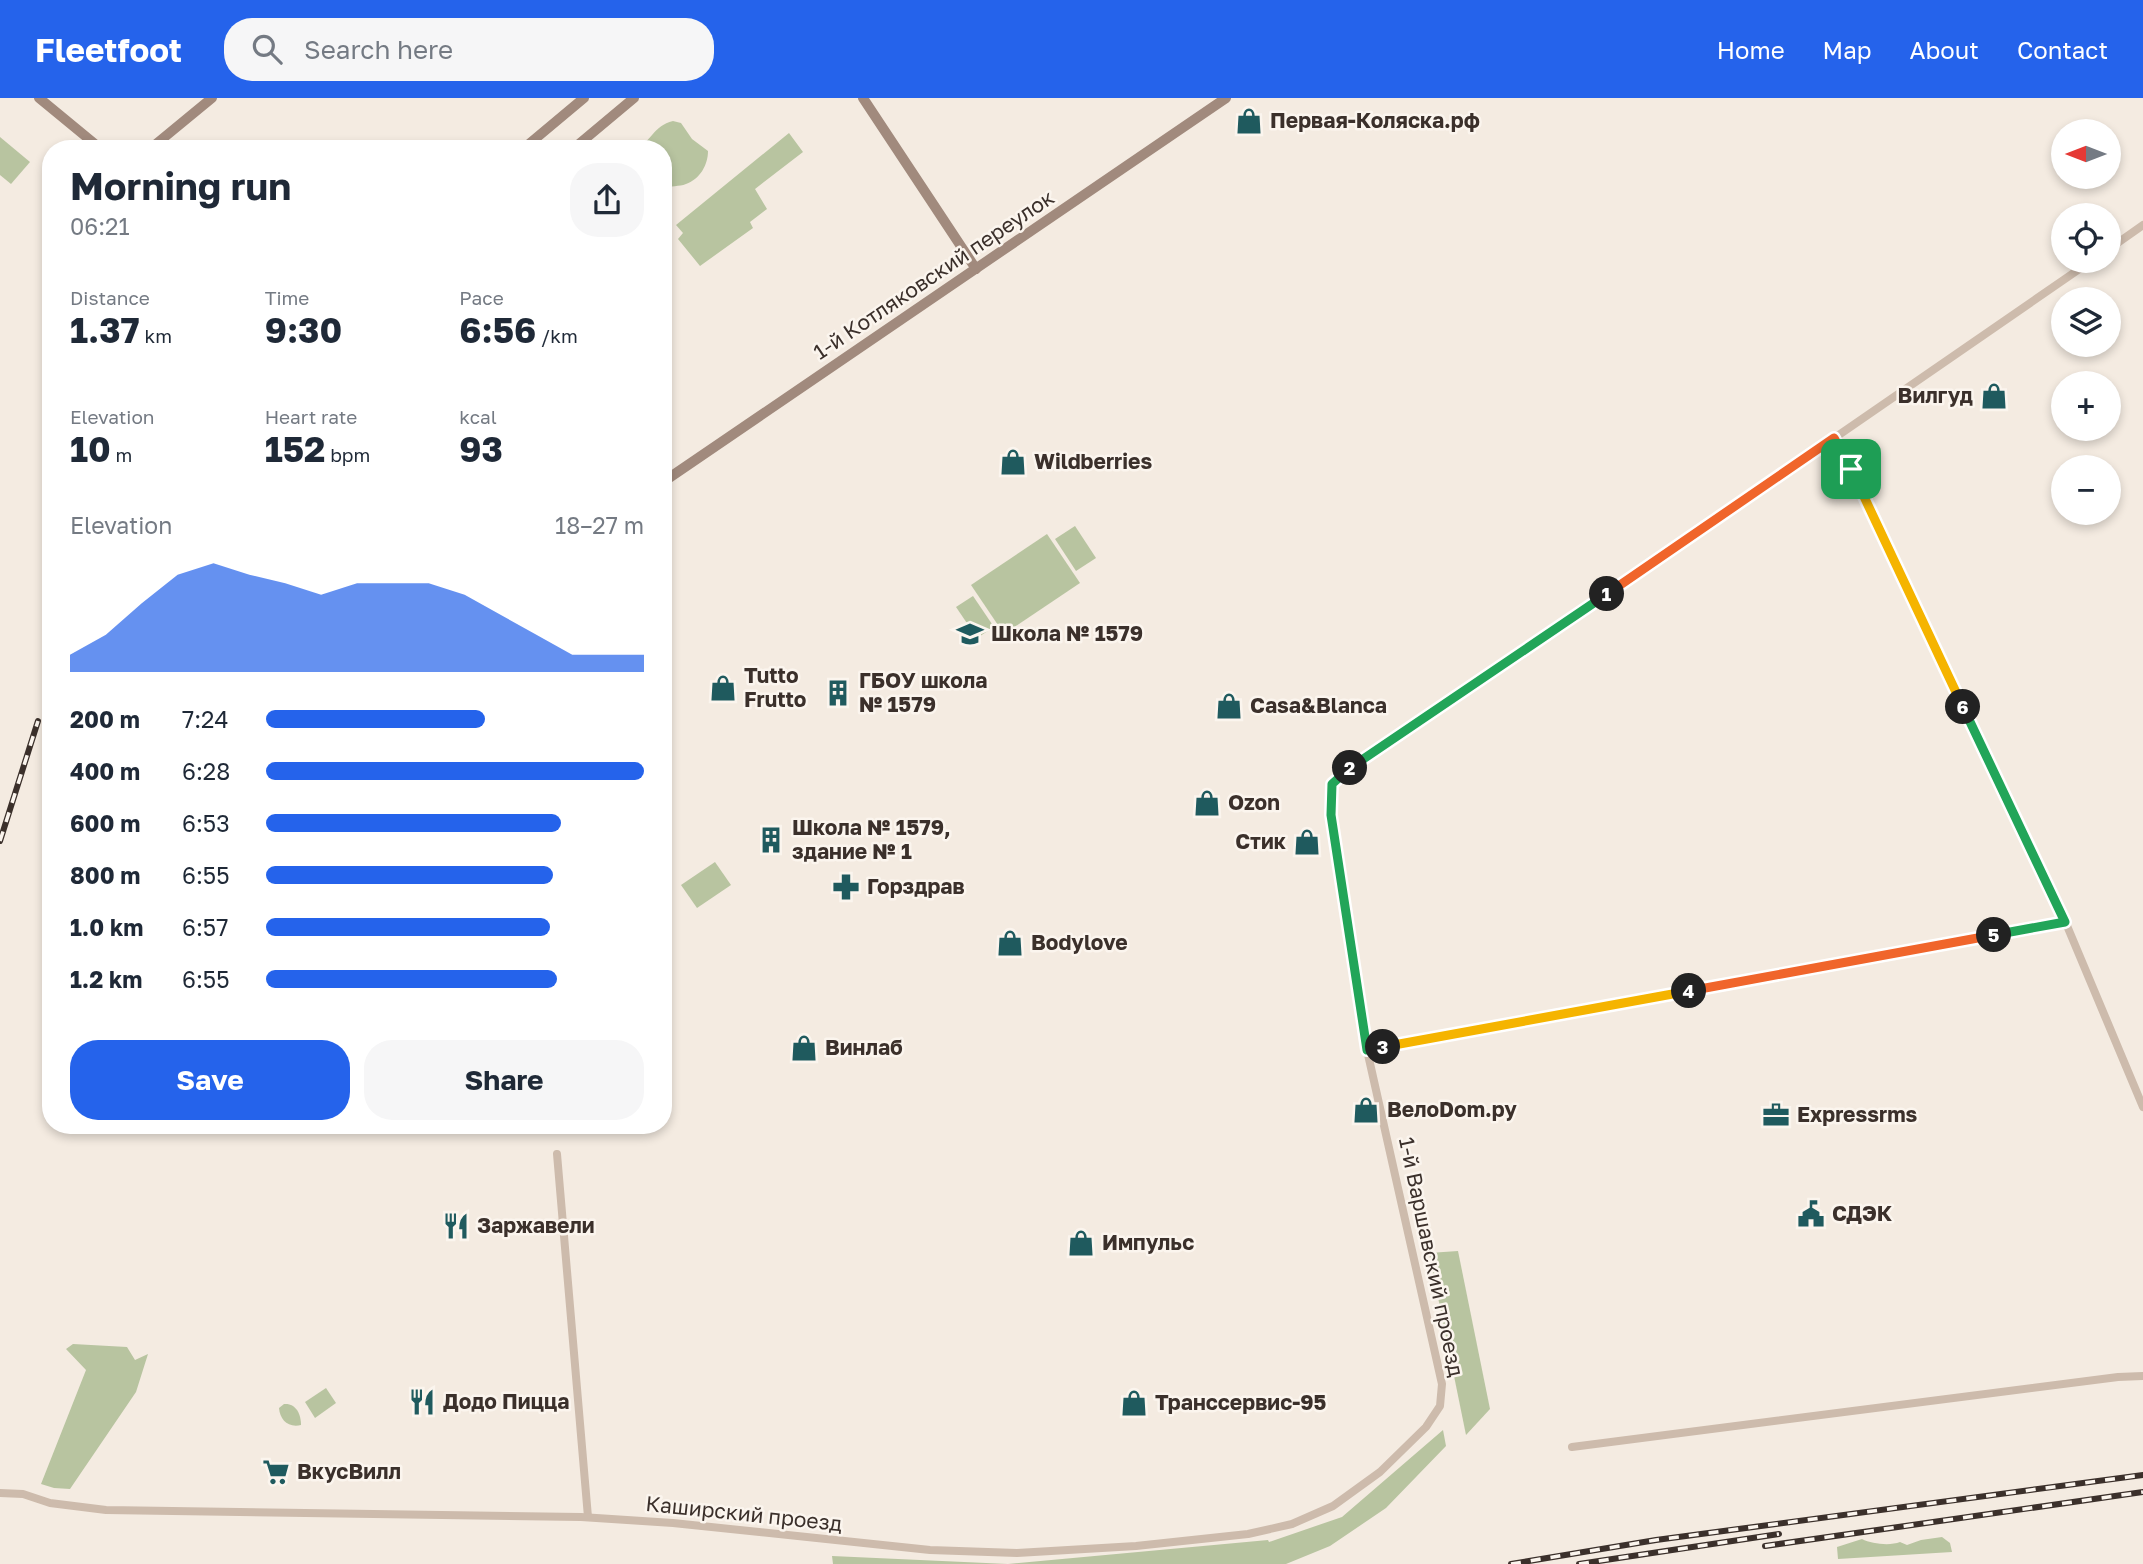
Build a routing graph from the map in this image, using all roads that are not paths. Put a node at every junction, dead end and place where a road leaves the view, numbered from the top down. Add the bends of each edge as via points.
1 (39, 98) edge
2 (212, 98) edge
3 (584, 98) edge
4 (634, 98) edge
5 (863, 98) edge
6 (1226, 98) edge
7 (90, 140) edge
8 (161, 140) edge
9 (534, 140) edge
10 (584, 140) edge
11 (2143, 225) edge
12 (2121, 240) edge
13 (976, 269) junction
14 (2074, 273) edge
15 (1834, 438) junction
16 (672, 476) edge
17 (2065, 922) junction
18 (1367, 1050) junction
19 (2143, 1107) edge
20 (557, 1154) dead end
21 (2143, 1376) edge
22 (1440, 1406) joint
23 (1572, 1447) dead end
24 (0, 1493) edge
25 (588, 1517) junction

1 - 7 street
2 - 8 street
3 - 9 street
4 - 10 street
5 - 13 street
6 - 13 street, 1-й Котляковский переулок
11 - 12 street
13 - 16 street, 1-й Котляковский переулок
14 - 15 street
15 - 17 street
15 - 18 street, 1-й Варшавский проезд via 1332,784 1331,815
17 - 18 street
17 - 19 street
18 - 22 street, 1-й Варшавский проезд via 1442,1384
20 - 25 street
21 - 23 street
22 - 25 street, Каширский проезд via 1426,1427 1380,1472 1333,1506 1292,1524 1248,1534 1017,1553 930,1550
24 - 25 street, Каширский проезд via 106,1510

